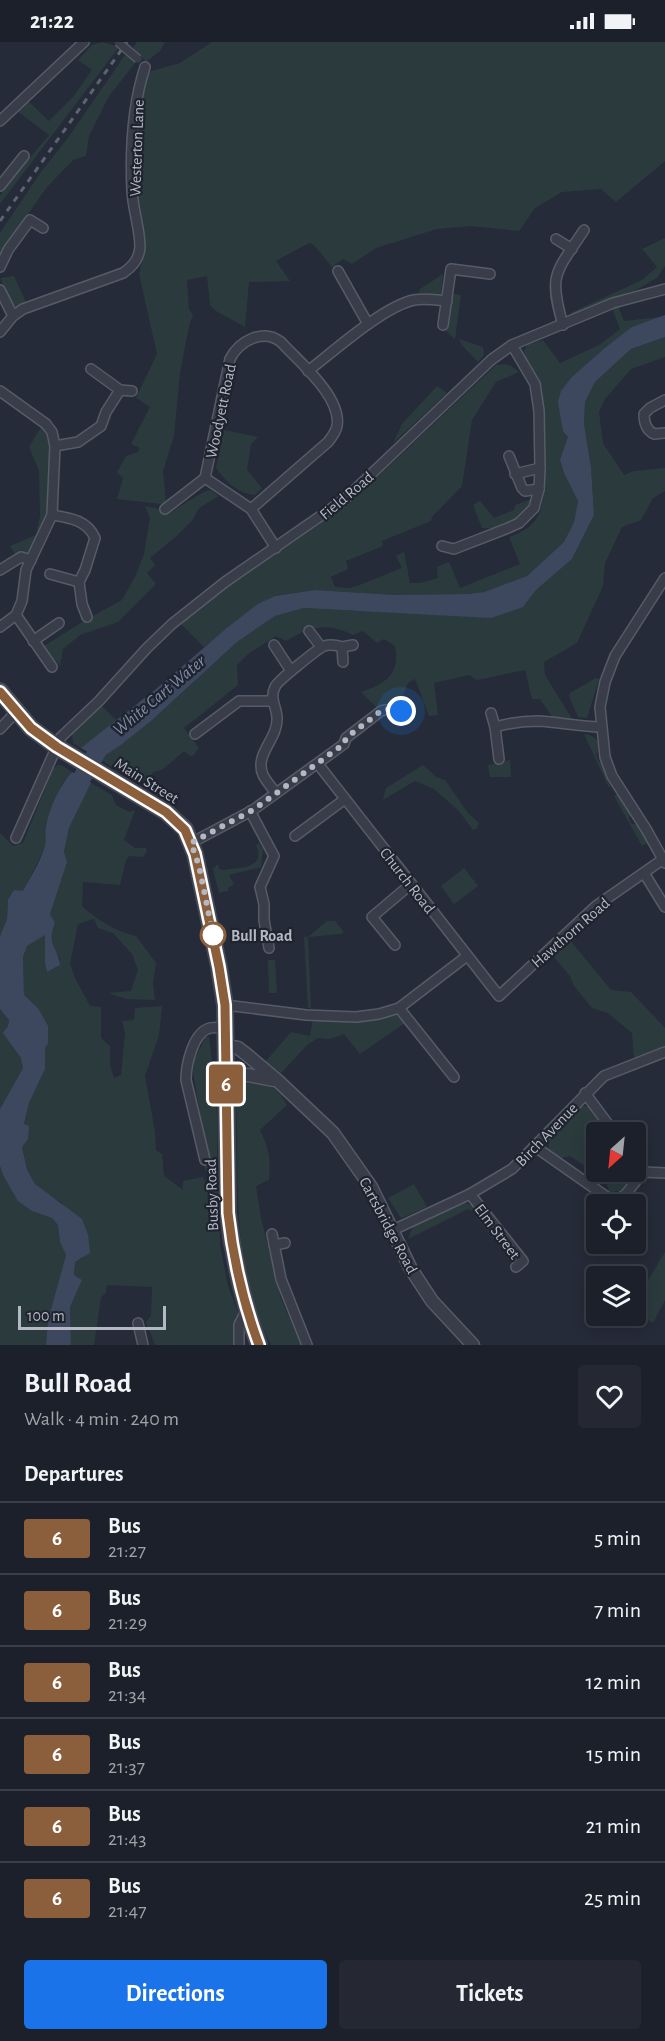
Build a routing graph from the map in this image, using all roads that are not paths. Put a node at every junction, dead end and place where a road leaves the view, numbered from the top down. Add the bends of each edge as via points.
1 (84, 42) edge
2 (118, 42) edge
3 (138, 59) dead end
4 (145, 68) dead end
5 (0, 121) edge
6 (24, 156) dead end
7 (0, 168) edge
8 (10, 174) junction
9 (0, 186) edge
10 (43, 228) dead end
11 (584, 230) dead end
12 (556, 239) dead end
13 (572, 249) junction
14 (0, 267) edge
15 (339, 271) dead end
16 (490, 274) dead end
17 (665, 289) edge
18 (0, 290) edge
19 (447, 301) junction
20 (13, 316) junction
21 (368, 324) junction
22 (443, 325) dead end
23 (563, 325) junction
24 (0, 332) edge
25 (512, 345) junction
26 (91, 369) dead end
27 (308, 371) junction
28 (120, 390) junction
29 (0, 391) edge
30 (132, 391) dead end
31 (665, 400) edge
32 (665, 432) edge
33 (56, 446) junction
34 (509, 456) dead end
35 (540, 468) junction
36 (515, 474) junction
37 (205, 478) junction
38 (538, 489) junction
39 (165, 509) dead end
40 (251, 509) junction
41 (52, 515) junction
42 (442, 546) dead end
43 (276, 548) junction
44 (31, 560) junction
45 (0, 570) edge
46 (50, 574) dead end
47 (665, 578) edge
48 (78, 582) junction
49 (16, 615) junction
50 (87, 618) dead end
51 (60, 623) dead end
52 (0, 627) edge
53 (309, 631) dead end
54 (33, 641) junction
55 (274, 645) dead end
56 (353, 645) dead end
57 (321, 647) junction
58 (342, 647) junction
59 (343, 663) dead end
60 (52, 667) dead end
61 (291, 671) junction
62 (0, 692) edge
63 (272, 701) junction
64 (16, 712) junction
65 (491, 713) dead end
66 (406, 716) dead end
67 (495, 727) junction
68 (601, 727) junction
69 (0, 729) edge
70 (195, 734) dead end
71 (57, 747) junction
72 (499, 759) dead end
73 (318, 764) junction
74 (276, 793) junction
75 (345, 799) junction
76 (250, 811) junction
77 (295, 836) dead end
78 (16, 838) dead end
79 (191, 843) junction
80 (664, 862) edge
81 (644, 873) junction
82 (411, 884) junction
83 (665, 907) edge
84 (395, 945) dead end
85 (269, 948) dead end
86 (467, 956) junction
87 (499, 996) joint
88 (225, 1005) junction
89 (399, 1008) junction
90 (225, 1027) junction
91 (225, 1046) junction
92 (665, 1052) edge
93 (226, 1076) junction
94 (454, 1077) dead end
95 (279, 1081) junction
96 (585, 1094) junction
97 (606, 1122) edge
98 (534, 1146) junction
99 (205, 1160) dead end
100 (646, 1172) edge
101 (665, 1173) edge
102 (635, 1182) edge
103 (470, 1194) junction
104 (601, 1194) edge
105 (626, 1194) edge
106 (393, 1230) junction
107 (272, 1234) dead end
108 (285, 1243) dead end
109 (274, 1245) junction
110 (516, 1267) dead end
111 (246, 1311) junction
112 (138, 1323) dead end
113 (143, 1345) edge
114 (239, 1345) edge
115 (259, 1345) edge
116 (307, 1345) edge
117 (473, 1345) edge

1 - 5 street
2 - 3 street, bridge
4 - 20 street, Westerton Lane via 133,117 132,191 140,247 135,265
6 - 8 street
7 - 8 street
8 - 9 street
10 - 14 street via 30,220
11 - 13 street
12 - 13 street
13 - 23 street via 554,282
15 - 21 street
16 - 19 street via 451,269
17 - 23 street, Field Road via 613,303
18 - 20 street
19 - 21 street via 414,300
19 - 22 street
20 - 24 street
21 - 27 street
23 - 25 street, Field Road
25 - 35 street via 535,384
25 - 43 street, Field Road via 491,360 345,499
26 - 28 street
27 - 37 street, Woodyett Road via 276,337 251,338 234,350
27 - 40 street, Woodyett Road via 334,404 337,428 328,442
28 - 30 street
28 - 33 street via 100,426 78,442
29 - 33 street via 46,424
31 - 32 street via 644,414 644,421 654,434
33 - 41 street
34 - 36 street
35 - 36 street
35 - 38 street
36 - 38 street via 525,491
37 - 39 street
37 - 40 street, Woodyett Road
38 - 42 street via 534,508 519,523 454,549
40 - 43 street, Woodyett Road
41 - 44 street
41 - 48 street via 89,527 94,538
43 - 71 street, Field Road via 172,624 99,702 65,731
44 - 45 street via 21,557
44 - 49 street
46 - 48 street
47 - 68 street via 615,656 602,695
48 - 50 street
49 - 52 street
49 - 54 street
51 - 54 street
53 - 57 street
54 - 60 street
55 - 61 street
56 - 58 street
57 - 58 street
57 - 61 street
58 - 59 street
61 - 63 street via 275,687
62 - 64 main road, Main Street
63 - 70 street via 239,701
63 - 74 street via 277,717 274,732 260,760 262,774
64 - 69 street
64 - 71 main road, Main Street
65 - 67 street
66 - 73 street via 401,711 381,711
67 - 68 street via 538,721
67 - 72 street
68 - 80 street via 612,776
71 - 78 street, Field Road
71 - 79 main road, Main Street via 175,819
73 - 74 street
73 - 75 street, Church Road
74 - 76 street
75 - 77 street
75 - 82 street, Church Road
76 - 79 street
76 - 85 street via 274,856 260,887
79 - 88 main road, Main Street via 217,951
80 - 81 street, Hawthorn Road
81 - 83 street
81 - 87 street, Hawthorn Road via 597,906
82 - 84 street via 372,917
82 - 86 street, Church Road
86 - 87 street, Church Road
86 - 89 street
88 - 89 street via 356,1017
88 - 90 main road, Main Street
89 - 94 street
90 - 91 main road, Main Street
90 - 99 street via 209,1028 202,1033 186,1067
91 - 93 main road, Main Street
91 - 95 street, Cartsbridge Road via 238,1048
92 - 96 street, Birch Avenue via 603,1076
93 - 95 street via 248,1075
93 - 111 main road, Busby Road via 228,1213
95 - 106 street, Cartsbridge Road via 333,1133 371,1186
96 - 97 street
96 - 98 street, Birch Avenue
98 - 103 street, Birch Avenue via 512,1169
98 - 104 street
100 - 101 street
102 - 105 street
103 - 106 street, Birch Avenue
103 - 110 street, Elm Street via 523,1261
106 - 117 street, Cartsbridge Road via 432,1301
107 - 109 street
108 - 109 street
109 - 116 street via 280,1279
111 - 114 street, Busby Road via 239,1325
111 - 115 main road, Busby Road
112 - 113 street

